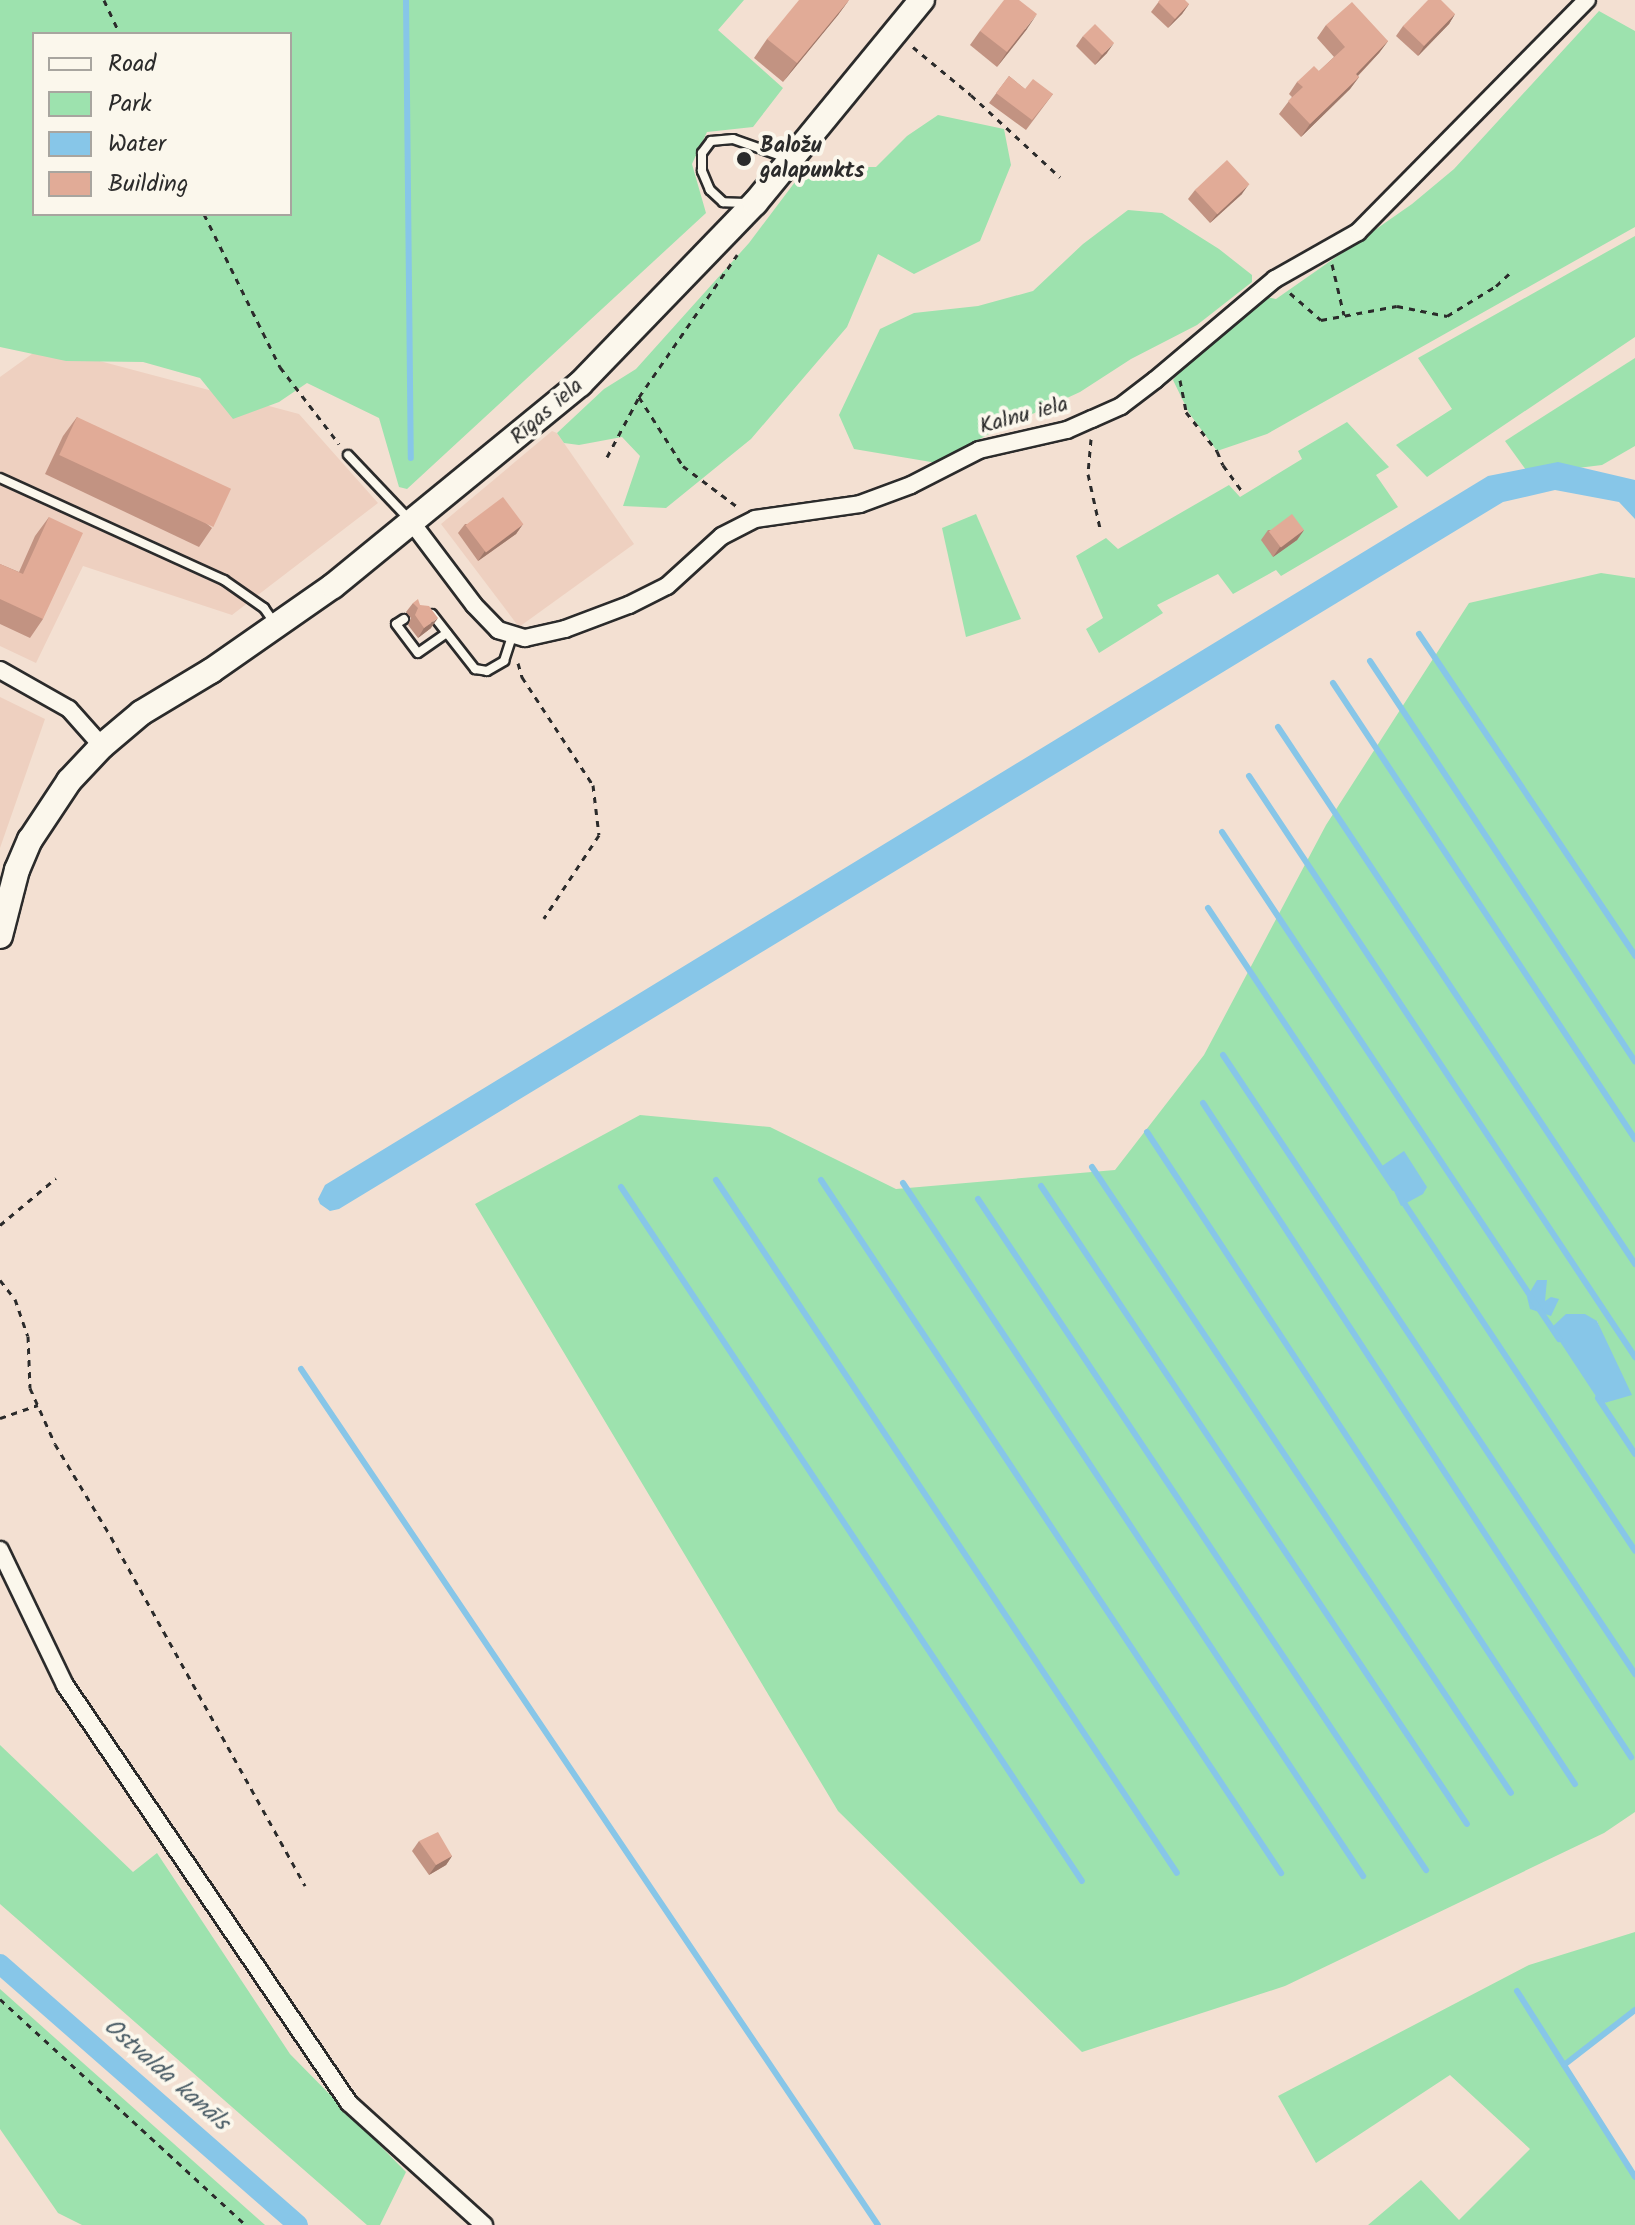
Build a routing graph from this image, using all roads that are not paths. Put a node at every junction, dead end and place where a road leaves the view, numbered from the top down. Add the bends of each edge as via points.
1 (922, 0) edge
2 (1587, 0) edge
3 (790, 159) junction
4 (755, 203) junction
5 (348, 455) road end
6 (0, 478) edge
7 (413, 524) junction
8 (425, 605) edge
9 (404, 619) dead end
10 (277, 626) junction
11 (447, 633) junction
12 (512, 636) junction
13 (0, 670) edge
14 (102, 746) junction
15 (0, 936) edge
16 (0, 1550) edge
17 (484, 2225) edge

1 - 3 street, Rīgas iela
2 - 12 street, Kalnu iela via 1358,232 1275,279 1121,406 1067,430 979,450 860,504 755,519 722,536 667,586 629,605 565,629
3 - 4 street, Rīgas iela
3 - 4 lane via 733,139 711,141 702,153 710,190 723,202
4 - 7 street, Rīgas iela via 580,384
5 - 7 lane
6 - 10 lane via 224,580 264,608
7 - 10 street, Rīgas iela
7 - 12 street via 474,605 498,630
8 - 11 lane
9 - 11 lane via 396,624 418,653
10 - 14 street, Rīgas iela via 141,713
11 - 12 lane via 475,669 487,671 504,661
13 - 14 street via 69,709
14 - 15 street, Rīgas iela via 69,781 30,840
16 - 17 street via 65,1685 349,2103

